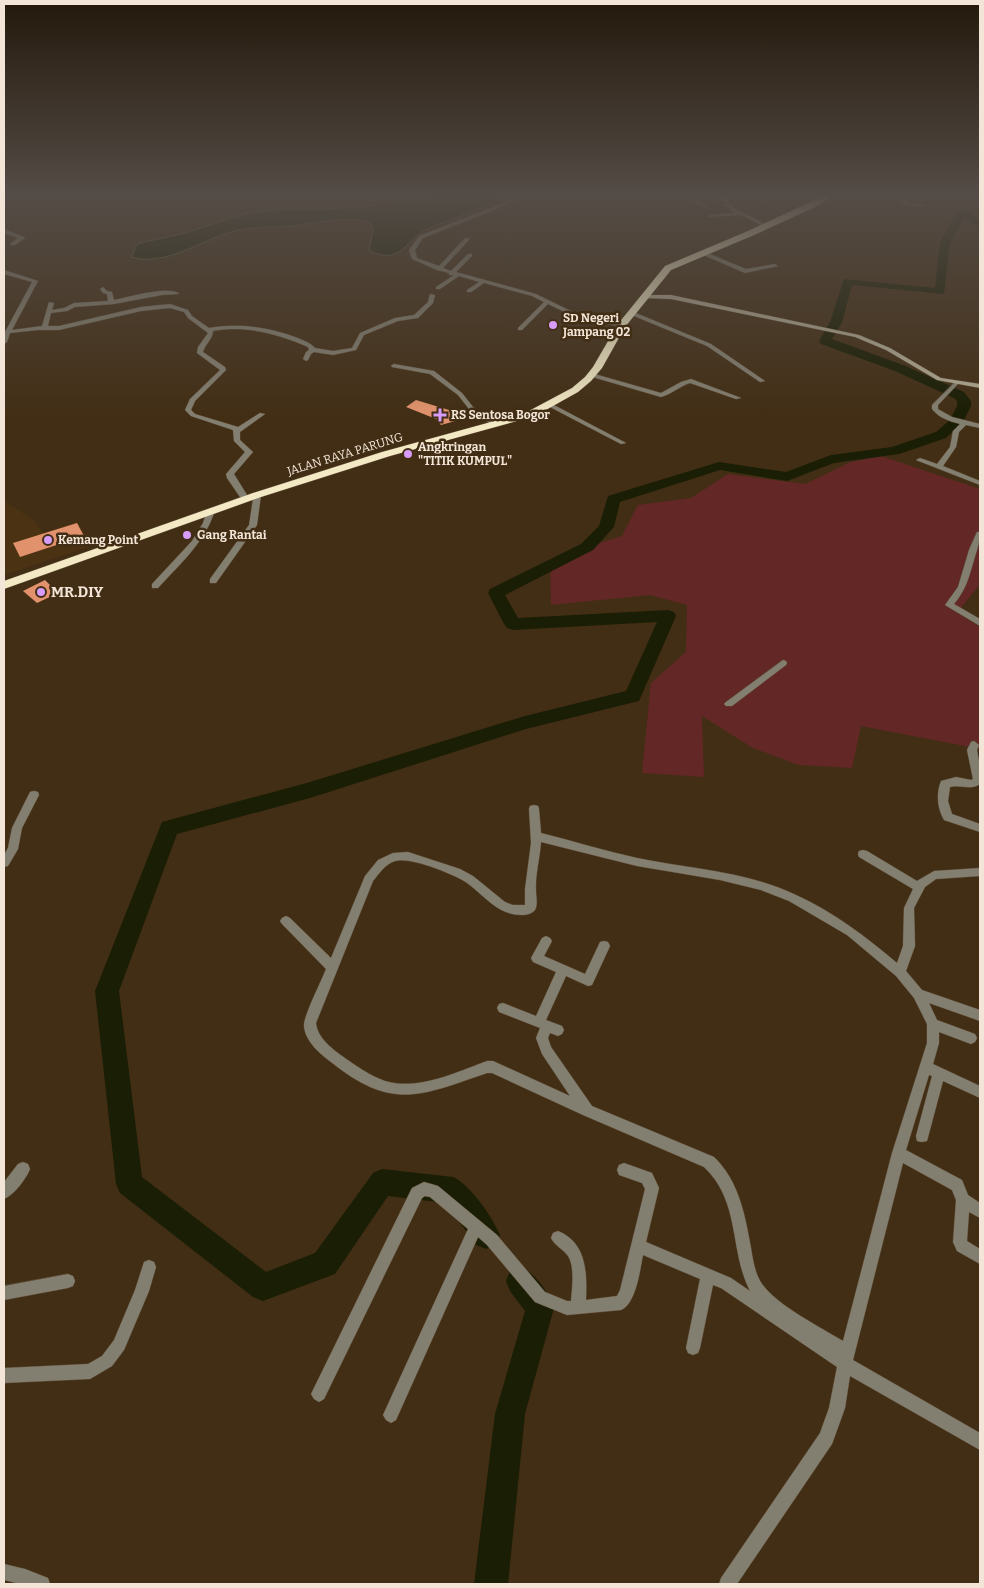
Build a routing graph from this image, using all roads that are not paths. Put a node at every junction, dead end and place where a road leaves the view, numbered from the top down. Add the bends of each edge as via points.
1 (438, 268) edge
2 (459, 268) edge
3 (663, 268) edge
4 (668, 268) edge
5 (738, 268) edge
6 (762, 268) edge
7 (4, 272) edge
8 (454, 274) junction
9 (482, 282) junction
10 (651, 286) junction
11 (438, 288) dead end
12 (102, 289) dead end
13 (469, 292) dead end
14 (154, 294) junction
15 (176, 294) dead end
16 (432, 295) dead end
17 (643, 297) junction
18 (671, 297) junction
19 (112, 301) junction
20 (547, 302) junction
21 (51, 304) dead end
22 (154, 308) junction
23 (49, 312) junction
24 (631, 312) junction
25 (616, 325) junction
26 (45, 328) junction
27 (520, 329) dead end
28 (209, 330) junction
29 (8, 332) junction
30 (4, 342) edge
31 (313, 350) junction
32 (306, 359) dead end
33 (394, 366) dead end
34 (591, 375) junction
35 (762, 381) dead end
36 (954, 385) junction
37 (980, 386) edge
38 (738, 398) dead end
39 (550, 405) junction
40 (262, 414) dead end
41 (491, 422) junction
42 (964, 422) junction
43 (980, 426) edge
44 (237, 431) junction
45 (446, 435) junction
46 (623, 443) dead end
47 (920, 460) dead end
48 (939, 466) junction
49 (980, 484) edge
50 (243, 495) junction
51 (257, 495) junction
52 (210, 512) junction
53 (980, 534) edge
54 (4, 578) edge
55 (213, 581) dead end
56 (4, 585) edge
57 (155, 586) dead end
58 (980, 623) edge
59 (783, 663) dead end
60 (729, 704) dead end
61 (974, 745) dead end
62 (34, 795) dead end
63 (534, 809) dead end
64 (980, 828) edge
65 (535, 836) junction
66 (863, 854) dead end
67 (4, 863) edge
68 (980, 872) edge
69 (919, 888) junction
70 (286, 921) dead end
71 (546, 941) dead end
72 (604, 946) dead end
73 (333, 968) junction
74 (563, 970) junction
75 (900, 972) junction
76 (918, 994) junction
77 (502, 1008) dead end
78 (980, 1015) edge
79 (933, 1024) junction
80 (548, 1026) junction
81 (971, 1038) dead end
82 (924, 1067) junction
83 (939, 1074) junction
84 (980, 1092) edge
85 (588, 1112) junction
86 (922, 1136) dead end
87 (899, 1153) junction
88 (23, 1169) dead end
89 (624, 1170) dead end
90 (4, 1192) edge
91 (963, 1200) junction
92 (980, 1210) edge
93 (476, 1226) junction
94 (558, 1238) dead end
95 (638, 1246) junction
96 (980, 1257) edge
97 (150, 1266) dead end
98 (708, 1276) junction
99 (68, 1281) dead end
100 (4, 1293) edge
101 (573, 1308) junction
102 (694, 1348) dead end
103 (846, 1358) junction
104 (4, 1376) edge
105 (319, 1394) dead end
106 (391, 1415) dead end
107 (980, 1442) edge
108 (4, 1572) edge
109 (42, 1584) edge
110 (727, 1584) edge

1 - 8 street
2 - 8 street
3 - 25 highway, JALAN RAYA PARUNG
4 - 10 highway, JALAN RAYA PARUNG
5 - 6 street via 745,271
7 - 29 street via 35,281
8 - 9 street
8 - 11 street
9 - 13 street
9 - 20 street via 534,295
10 - 17 highway, JALAN RAYA PARUNG
10 - 18 street via 660,294
12 - 19 street via 110,293
14 - 15 street
14 - 19 street
14 - 22 street
16 - 31 street via 431,302 416,317 397,319 362,334 354,349 333,353
17 - 18 street
17 - 24 highway, JALAN RAYA PARUNG
18 - 36 street via 873,341
19 - 23 street via 74,305
20 - 25 street via 581,318
20 - 27 street
21 - 23 street
22 - 26 street via 59,328
22 - 28 street via 179,308
23 - 26 street
24 - 34 highway, JALAN RAYA PARUNG
24 - 35 street via 710,345
25 - 41 highway, JALAN RAYA PARUNG via 592,367 570,389 527,412
26 - 29 street
28 - 31 street via 241,328 279,334 309,345
28 - 44 street via 211,334 200,348 200,353 223,370 192,400 188,410 193,415 234,427
29 - 30 street
31 - 32 street
33 - 41 street via 432,372
34 - 38 street via 661,396 690,381
34 - 39 highway, JALAN RAYA PARUNG via 575,390
36 - 37 street
36 - 42 street via 935,409
39 - 45 highway, JALAN RAYA PARUNG via 531,414
39 - 46 street
40 - 44 street
41 - 45 highway, JALAN RAYA PARUNG
42 - 43 street
42 - 48 street via 956,431 953,447
44 - 50 street via 237,441 249,452 230,474
45 - 50 highway, JALAN RAYA PARUNG
45 - 51 highway, JALAN RAYA PARUNG
47 - 48 street
48 - 49 street
50 - 54 highway, JALAN RAYA PARUNG
51 - 52 highway, JALAN RAYA PARUNG
51 - 55 street via 253,525
52 - 56 highway, JALAN RAYA PARUNG
52 - 57 street via 190,547
53 - 58 street via 970,556 961,592 949,606
59 - 60 street
61 - 64 street via 972,750 978,780 973,784 956,781 945,784 943,799 948,817
62 - 67 street
63 - 65 street
65 - 73 street via 531,906 527,910 512,910 501,905 470,879 408,856 393,857 382,863 369,879
65 - 75 street via 637,862 762,886 793,898 851,932
66 - 69 street
68 - 69 street via 934,875
69 - 75 street via 909,908 909,946
70 - 73 street
71 - 74 street via 537,958
72 - 74 street via 588,981
73 - 85 street via 309,1027 320,1046 362,1076 392,1089 424,1087 493,1067
74 - 80 street
75 - 76 street
76 - 78 street
76 - 79 street
77 - 80 street
79 - 81 street
79 - 82 street via 933,1043
80 - 85 street via 542,1038 546,1050
82 - 83 street
82 - 87 street
83 - 84 street
83 - 86 street
85 - 103 street via 688,1152 718,1168 731,1191 749,1273 758,1292
87 - 91 street via 957,1185
87 - 103 street
88 - 90 street
89 - 95 street via 647,1178 652,1188
91 - 92 street
91 - 96 street via 960,1242
93 - 101 street via 492,1240 540,1297
93 - 105 street via 433,1191 424,1189 417,1193
93 - 106 street
94 - 101 street via 575,1253 580,1278
95 - 98 street
95 - 101 street via 627,1293 621,1303
97 - 104 street via 119,1345 106,1361 90,1371
98 - 102 street
98 - 103 street via 726,1283
99 - 100 street
103 - 107 street
103 - 110 street via 837,1408 826,1438
108 - 109 street

